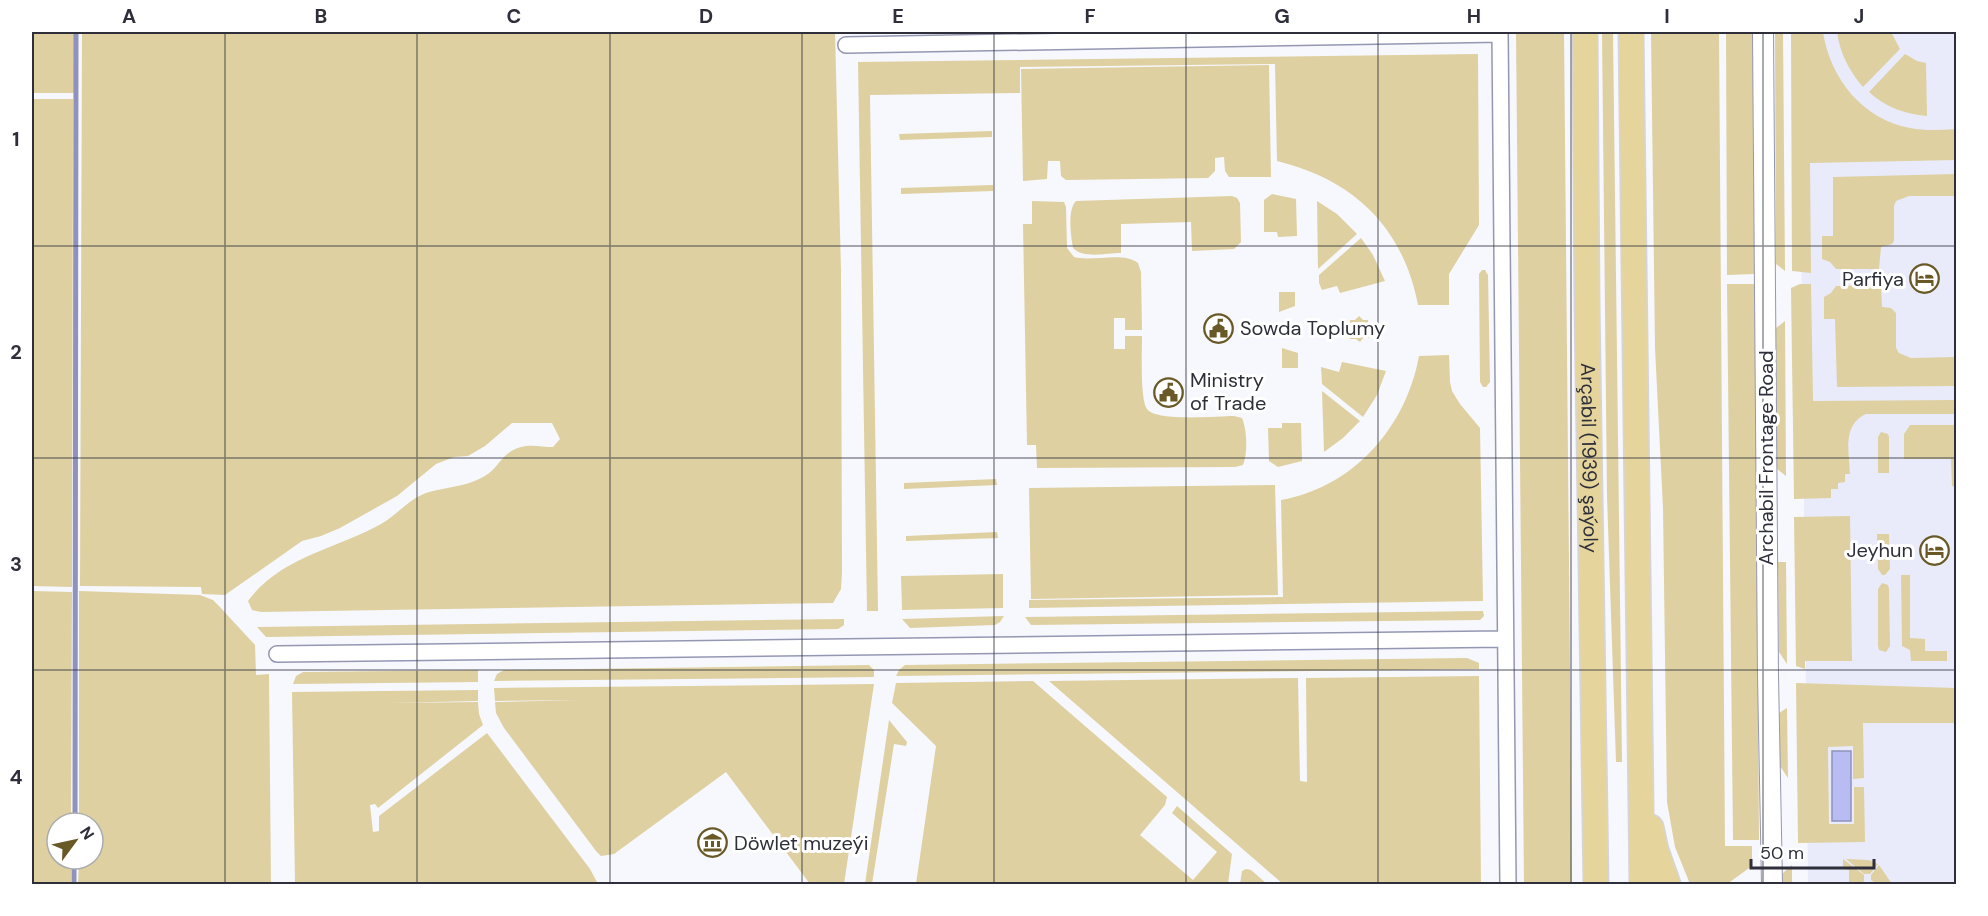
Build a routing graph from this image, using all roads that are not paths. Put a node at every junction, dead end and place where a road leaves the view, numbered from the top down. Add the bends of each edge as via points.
1 (1585, 32) edge
2 (1631, 32) edge
3 (1763, 32) edge
4 (1500, 33) edge
5 (846, 45) dead end
6 (1505, 639) junction
7 (277, 654) dead end
8 (1641, 771) junction
9 (1508, 885) edge
10 (1596, 885) edge
11 (1642, 885) edge
12 (1668, 885) edge
13 (1772, 885) edge

1 - 10 main road, Arçabil (1939) şaýoly
2 - 8 main road
3 - 13 street, Archabil Frontage Road
4 - 5 street
4 - 6 street
6 - 7 street
6 - 9 street
8 - 11 main road
8 - 12 main road via 1656,850

